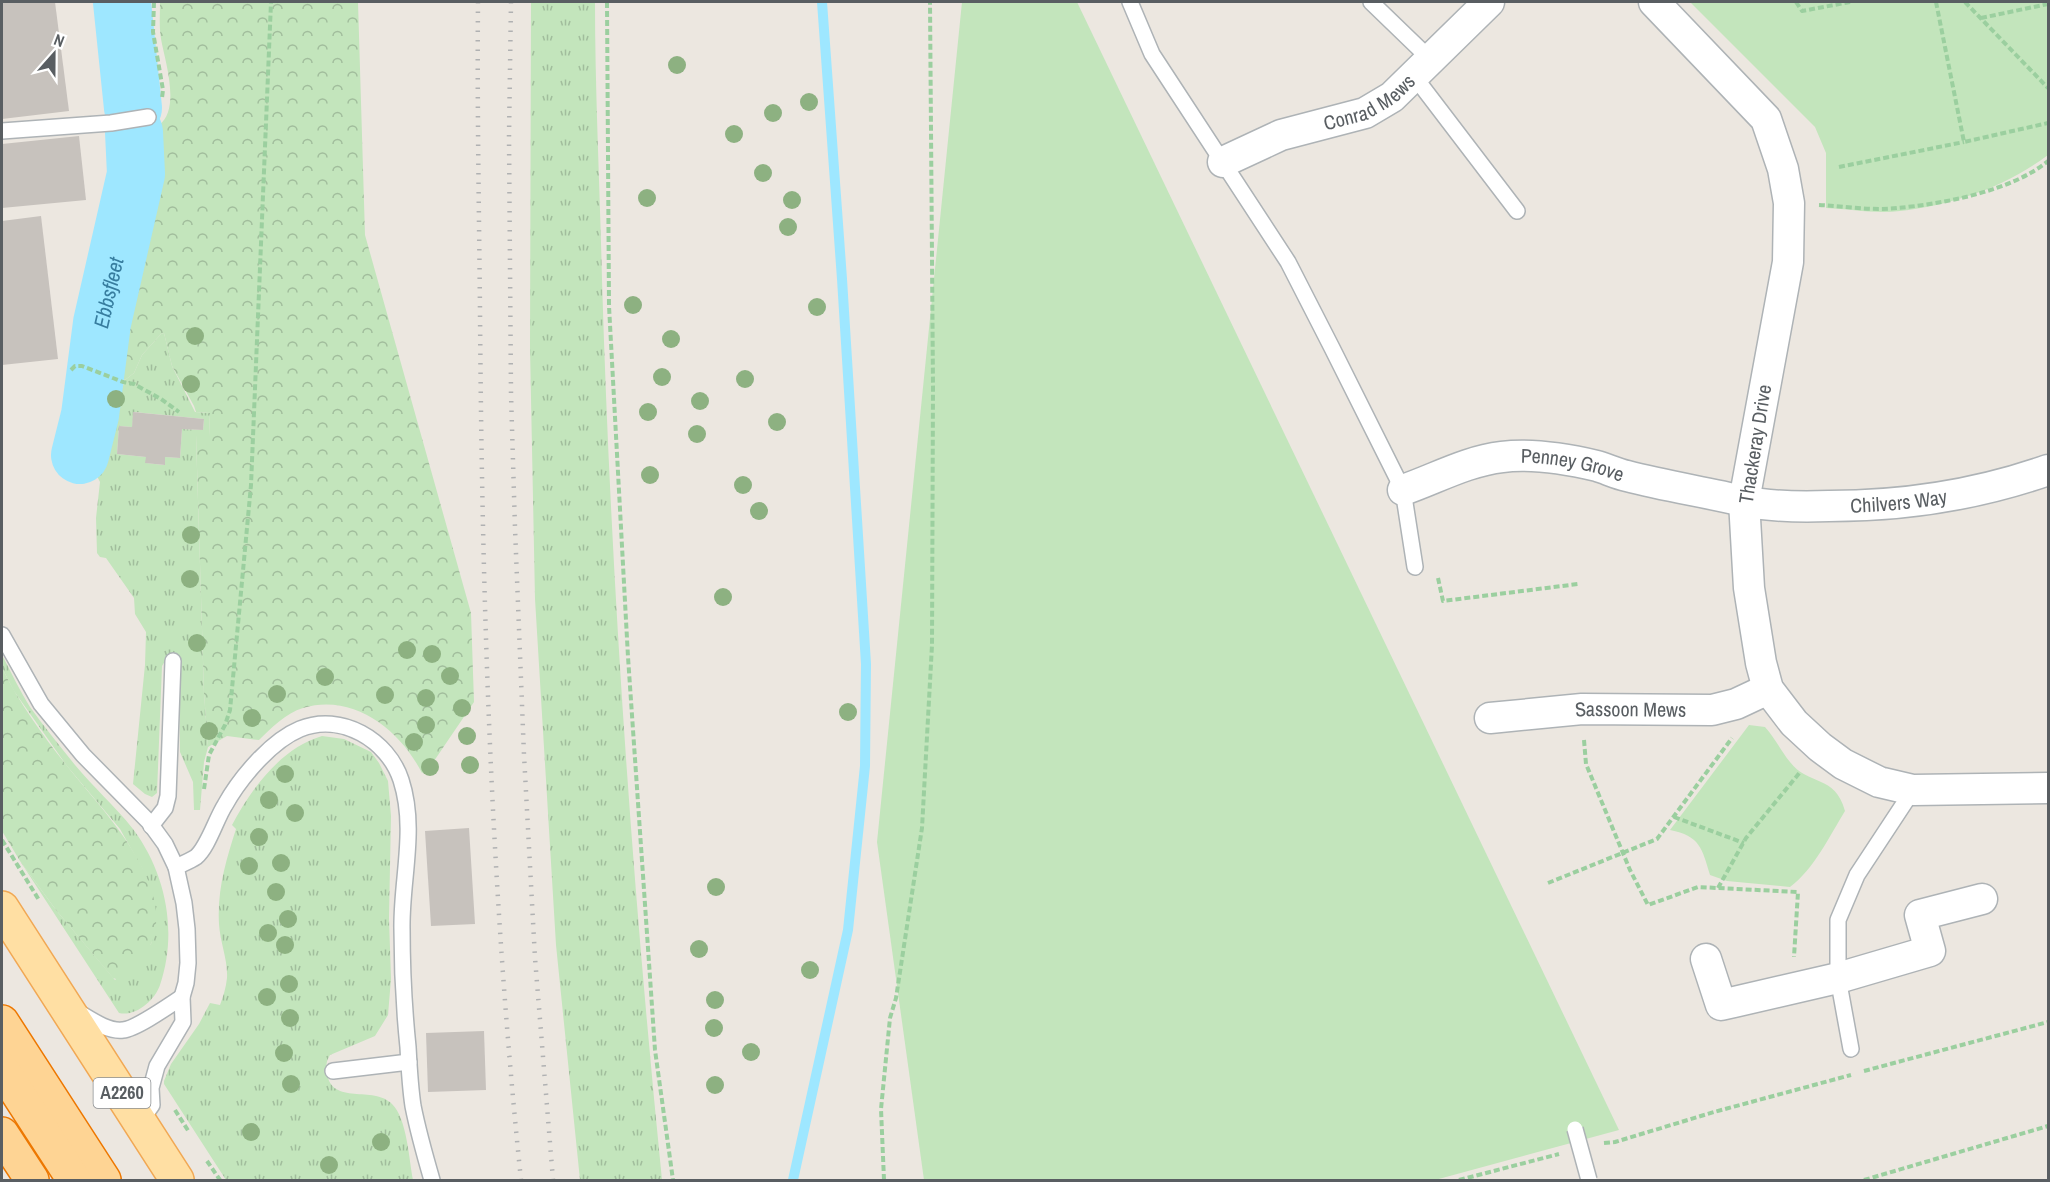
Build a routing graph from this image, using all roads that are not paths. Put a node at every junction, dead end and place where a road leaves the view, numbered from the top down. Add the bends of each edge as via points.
1 (1130, 2) edge
2 (1371, 2) edge
3 (1489, 2) edge
4 (1654, 2) edge
5 (1422, 67) junction
6 (148, 117) road end
7 (2, 131) edge
8 (1223, 162) junction
9 (1517, 211) dead end
10 (2049, 470) edge
11 (1403, 490) junction
12 (1744, 501) junction
13 (1415, 567) road end
14 (2, 635) edge
15 (173, 661) dead end
16 (1768, 689) junction
17 (1490, 718) dead end
18 (2049, 788) edge
19 (1913, 790) junction
20 (151, 826) junction
21 (176, 867) junction
22 (1982, 899) dead end
23 (2, 908) edge
24 (1706, 959) dead end
25 (1838, 978) junction
26 (182, 997) junction
27 (66, 1006) junction
28 (2, 1022) edge
29 (1851, 1049) dead end
30 (409, 1062) junction
31 (2, 1069) edge
32 (333, 1071) dead end
33 (140, 1122) junction
34 (1575, 1129) dead end
35 (2, 1134) edge
36 (32, 1180) edge
37 (74, 1180) edge
38 (104, 1180) edge
39 (177, 1180) edge
40 (432, 1180) edge
41 (1589, 1180) edge

1 - 8 lane via 1152,54
2 - 5 lane
3 - 5 street, Conrad Mews
4 - 12 street, Thackeray Drive via 1766,119 1784,169 1789,203 1788,262
5 - 8 street, Conrad Mews via 1397,93 1365,113 1281,135
5 - 9 lane
6 - 7 lane
8 - 11 lane via 1288,262
10 - 12 street, Chilvers Way via 1961,495 1900,504 1798,507
11 - 12 street, Penney Grove via 1484,460 1534,456 1596,466
11 - 13 lane
12 - 16 street, Thackeray Drive via 1749,588
14 - 20 lane via 41,704
15 - 20 lane via 168,796 165,808
16 - 17 street, Sassoon Mews via 1712,710 1582,709
16 - 19 street, Thackeray Drive via 1794,723 1843,764 1869,779
18 - 19 street, Thackeray Drive
19 - 25 lane via 1857,875 1838,920
20 - 21 lane
21 - 26 lane via 187,923 188,963
21 - 30 lane via 199,854 236,788 260,760 277,743 303,728 322,723 343,726 384,750 399,774 407,814 402,928
22 - 25 street via 1920,915 1930,951
23 - 27 main road, A2260
24 - 25 street via 1721,1005
25 - 29 lane
26 - 27 lane via 122,1030 105,1026
26 - 33 lane via 183,1022 160,1060 151,1087 152,1105
27 - 33 main road, A2260
28 - 38 highway
30 - 32 lane
30 - 40 lane via 413,1107
31 - 37 highway
33 - 39 main road, A2260
34 - 41 lane, bridge
35 - 36 highway

